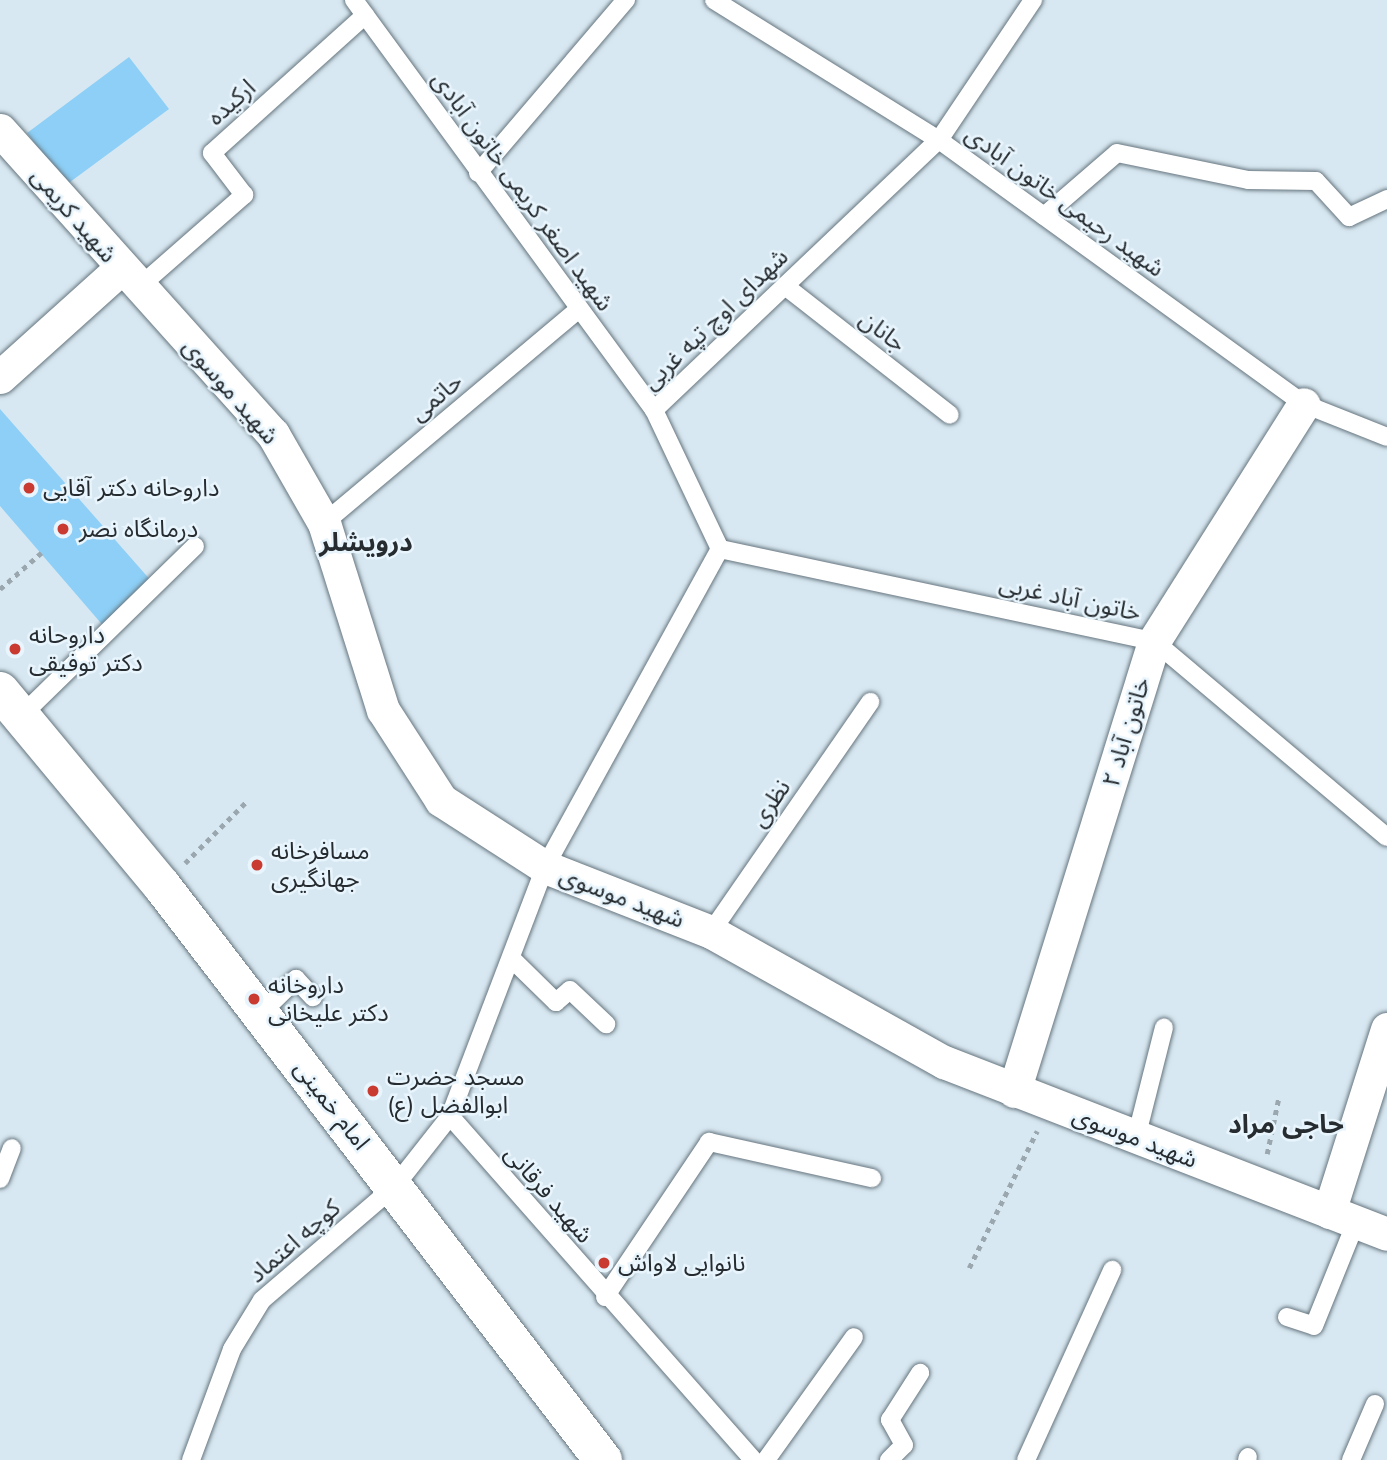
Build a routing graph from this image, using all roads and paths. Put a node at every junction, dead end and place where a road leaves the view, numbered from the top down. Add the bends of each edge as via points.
1 (626, 0) edge
2 (714, 0) edge
3 (1033, 0) edge
4 (359, 7) edge
5 (0, 130) edge
6 (939, 140) junction
7 (478, 173) junction
8 (1387, 200) edge
9 (1044, 216) junction
10 (130, 277) junction
11 (785, 286) junction
12 (579, 309) junction
13 (0, 377) edge
14 (1304, 404) junction
15 (654, 410) junction
16 (950, 415) dead end
17 (1387, 437) edge
18 (324, 523) junction
19 (195, 546) dead end
20 (720, 549) junction
21 (41, 553) dead end
22 (0, 589) edge
23 (1154, 641) junction
24 (870, 702) dead end
25 (11, 703) edge
26 (248, 800) dead end
27 (1387, 837) edge
28 (545, 867) junction
29 (162, 886) junction
30 (711, 932) junction
31 (511, 958) junction
32 (313, 997) dead end
33 (261, 1013) junction
34 (606, 1024) dead end
35 (1164, 1027) dead end
36 (1387, 1029) edge
37 (1014, 1091) junction
38 (1279, 1096) dead end
39 (1050, 1104) junction
40 (450, 1116) junction
41 (1136, 1138) junction
42 (12, 1148) dead end
43 (872, 1178) dead end
44 (0, 1179) edge
45 (1260, 1185) junction
46 (395, 1186) junction
47 (1342, 1217) junction
48 (1387, 1234) edge
49 (969, 1268) dead end
50 (1112, 1270) dead end
51 (605, 1297) junction
52 (1287, 1317) dead end
53 (854, 1337) dead end
54 (920, 1373) dead end
55 (1375, 1404) dead end
56 (191, 1460) edge
57 (603, 1460) edge
58 (753, 1460) edge
59 (766, 1460) edge
60 (889, 1460) edge
61 (1026, 1460) edge
62 (1351, 1460) edge

1 - 7 lane
2 - 6 lane, شهید رحیمی خاتون آبادی
3 - 6 lane, شهدای اوچ تپه غربی
4 - 7 lane, شهید اصغر کریمی خاتون آبادی
4 - 10 lane, ارکیده via 212,153 244,195
5 - 10 street, شهید کریمی
6 - 9 lane, شهید رحیمی خاتون آبادی
6 - 11 lane, شهدای اوچ تپه غربی
7 - 12 lane, شهید اصغر کریمی خاتون آبادی
8 - 9 lane via 1349,217 1315,181 1248,180 1116,153
9 - 14 lane, شهید رحیمی خاتون آبادی
10 - 13 street
10 - 18 street, شهید موسوی via 273,433
11 - 15 lane, شهدای اوچ تپه غربی
11 - 16 lane, جانان
12 - 15 lane, شهید اصغر کریمی خاتون آبادی
12 - 18 lane, حاتمی
14 - 17 lane, شهید رحیمی خاتون آبادی
14 - 23 street, خاتون آباد ۲
15 - 20 lane, شهدای اوچ تپه غربی
18 - 28 street, شهید موسوی via 383,710 441,800
19 - 25 lane
20 - 23 lane, خاتون آباد غربی
20 - 28 lane
21 - 22 path
23 - 27 lane, خاتون آباد غربی
23 - 37 street, خاتون آباد ۲
24 - 30 lane, نظری
25 - 29 main road, امام خمینی
26 - 29 path
28 - 30 street, شهید موسوی
28 - 31 lane, کوچه اعتماد
29 - 33 main road, امام خمینی
30 - 37 street, شهید موسوی via 944,1062
31 - 34 lane via 556,1002 570,990
31 - 40 lane, کوچه اعتماد
32 - 33 lane via 296,979
33 - 46 main road, امام خمینی
35 - 41 lane
36 - 47 street
37 - 39 street, شهید موسوی
38 - 45 path
39 - 41 street, شهید موسوی
39 - 49 path
40 - 46 lane, کوچه اعتماد
40 - 51 lane, شهید فرقانی
41 - 45 street, شهید موسوی
42 - 44 lane
43 - 51 lane via 709,1142
45 - 47 street, شهید موسوی
46 - 56 lane, کوچه اعتماد via 262,1300 232,1349
46 - 57 main road, امام خمینی
47 - 48 street, شهید موسوی
47 - 52 lane via 1314,1326
50 - 61 lane
51 - 58 lane, شهید فرقانی
53 - 59 lane
54 - 60 lane via 890,1420 904,1445
55 - 62 lane

